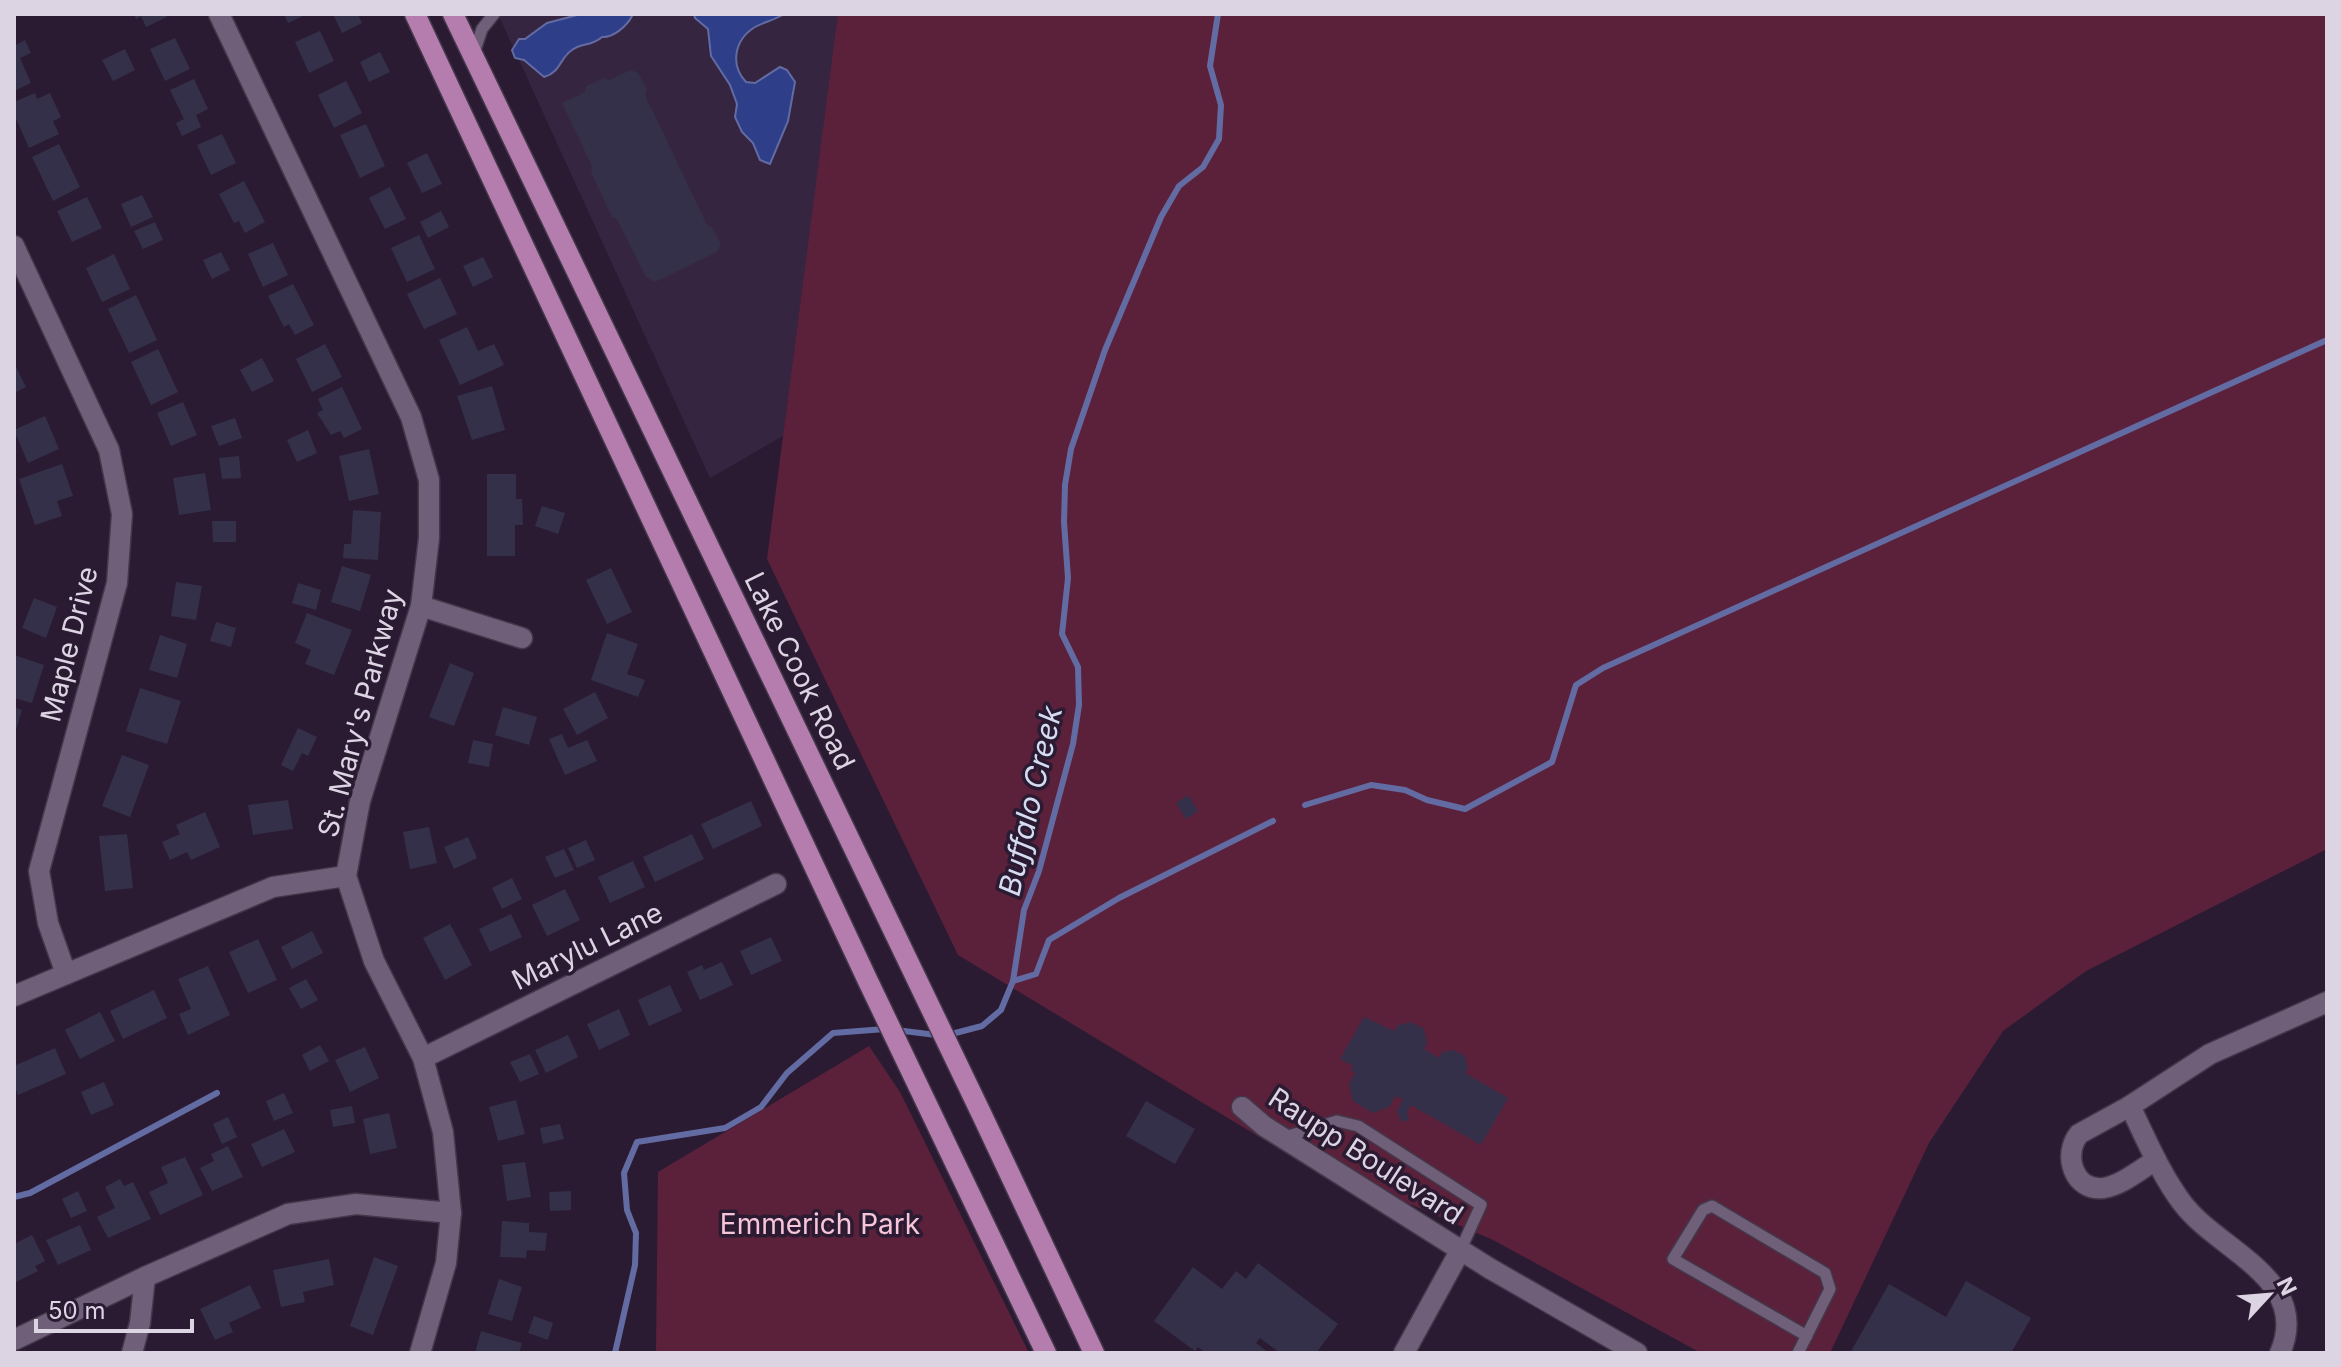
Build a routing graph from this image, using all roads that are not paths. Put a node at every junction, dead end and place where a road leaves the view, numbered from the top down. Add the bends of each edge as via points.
1 (219, 14) edge
2 (415, 14) edge
3 (453, 14) edge
4 (494, 14) edge
5 (473, 57) junction
6 (14, 246) edge
7 (421, 606) junction
8 (522, 638) dead end
9 (346, 876) junction
10 (776, 884) dead end
11 (66, 974) junction
12 (14, 996) edge
13 (2327, 1002) edge
14 (423, 1058) junction
15 (2130, 1106) junction
16 (1242, 1107) dead end
17 (1282, 1138) junction
18 (2156, 1160) junction
19 (451, 1213) junction
20 (1460, 1251) junction
21 (145, 1277) junction
22 (1807, 1336) junction
23 (14, 1340) edge
24 (132, 1353) edge
25 (420, 1353) edge
26 (1046, 1353) edge
27 (1094, 1353) edge
28 (1404, 1353) edge
29 (1637, 1353) edge
30 (1798, 1353) edge
31 (2280, 1353) edge

1 - 7 street, St. Mary's Parkway via 411,417 429,480
2 - 26 main road
3 - 5 main road, Lake Cook Road
4 - 5 lane via 482,29
5 - 27 main road, Lake Cook Road
6 - 11 street, Maple Drive via 109,450 122,514 117,583 39,871 48,923
7 - 8 street
7 - 9 street, St. Mary's Parkway via 360,801
9 - 11 street via 273,887
9 - 14 street, St. Mary's Parkway via 374,961
10 - 14 street, Marylu Lane
11 - 12 street
13 - 15 street via 2210,1054
14 - 19 street, St. Mary's Parkway via 443,1132
15 - 18 street
15 - 18 street via 2073,1141 2069,1154 2074,1172 2086,1184 2102,1188
16 - 17 street, Raupp Boulevard
17 - 20 street, Raupp Boulevard
17 - 20 lane via 1337,1121 1358,1126 1481,1205
18 - 31 street via 2184,1205 2267,1277 2283,1301 2286,1322
19 - 21 street via 356,1204 288,1214
19 - 25 street, St. Mary's Parkway via 446,1263
20 - 28 street, Raupp Boulevard
20 - 29 street, Raupp Boulevard
21 - 23 street
21 - 24 street
22 - 22 lane via 1673,1259 1703,1210 1712,1206 1825,1273 1830,1289
22 - 30 lane

